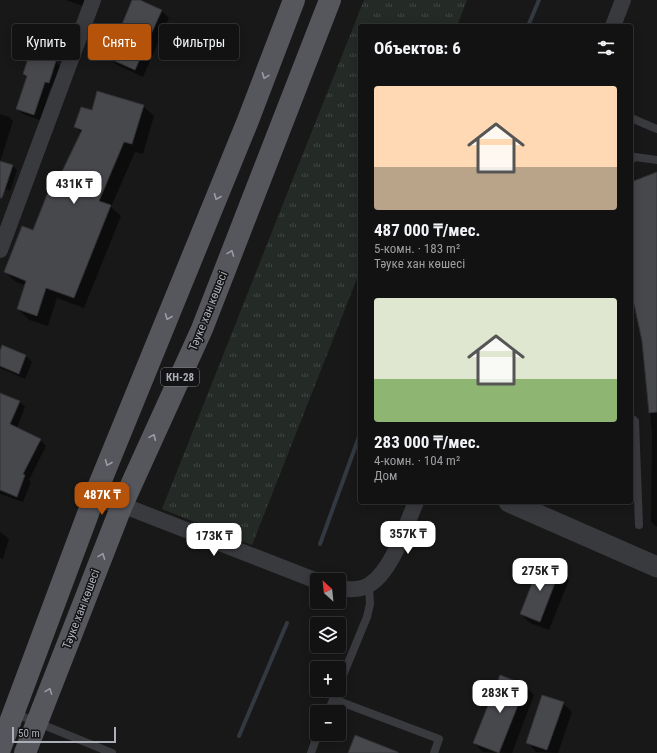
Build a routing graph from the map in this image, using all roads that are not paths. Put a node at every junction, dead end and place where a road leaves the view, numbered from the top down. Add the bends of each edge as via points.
1 (93, 0) edge
2 (294, 0) edge
3 (330, 0) edge
4 (623, 0) edge
5 (614, 24) edge
6 (633, 119) edge
7 (657, 129) edge
8 (633, 159) edge
9 (657, 160) edge
10 (0, 250) edge
11 (633, 420) edge
12 (95, 495) junction
13 (415, 504) edge
14 (514, 504) edge
15 (122, 505) junction
16 (639, 525) dead end
17 (657, 567) edge
18 (310, 578) edge
19 (369, 586) junction
20 (346, 588) edge
21 (346, 668) edge
22 (333, 699) joint
23 (331, 705) edge
24 (13, 713) junction
25 (37, 721) junction
26 (315, 741) edge
27 (0, 749) edge
28 (25, 753) edge
29 (112, 753) edge
30 (310, 753) edge
31 (434, 753) edge

1 - 10 street
2 -> 12 main road, КН-28 via 247,123
15 -> 3 main road, Тәуке хан көшесі / КН-28 via 202,329
4 - 5 street
6 - 7 lane
8 - 9 lane
11 - 16 lane
12 - 15 street
12 - 24 main road, КН-28
13 - 19 street via 389,564
14 - 17 street
15 - 18 street
25 -> 15 main road, Тәуке хан көшесі / КН-28
19 - 20 street
19 - 21 lane via 370,604 367,617
22 - 23 lane
22 - 31 lane via 439,739
24 - 25 lane
24 - 27 main road, КН-28
25 - 28 main road, Тәуке хан көшесі / КН-28
25 - 29 lane
26 - 30 lane

